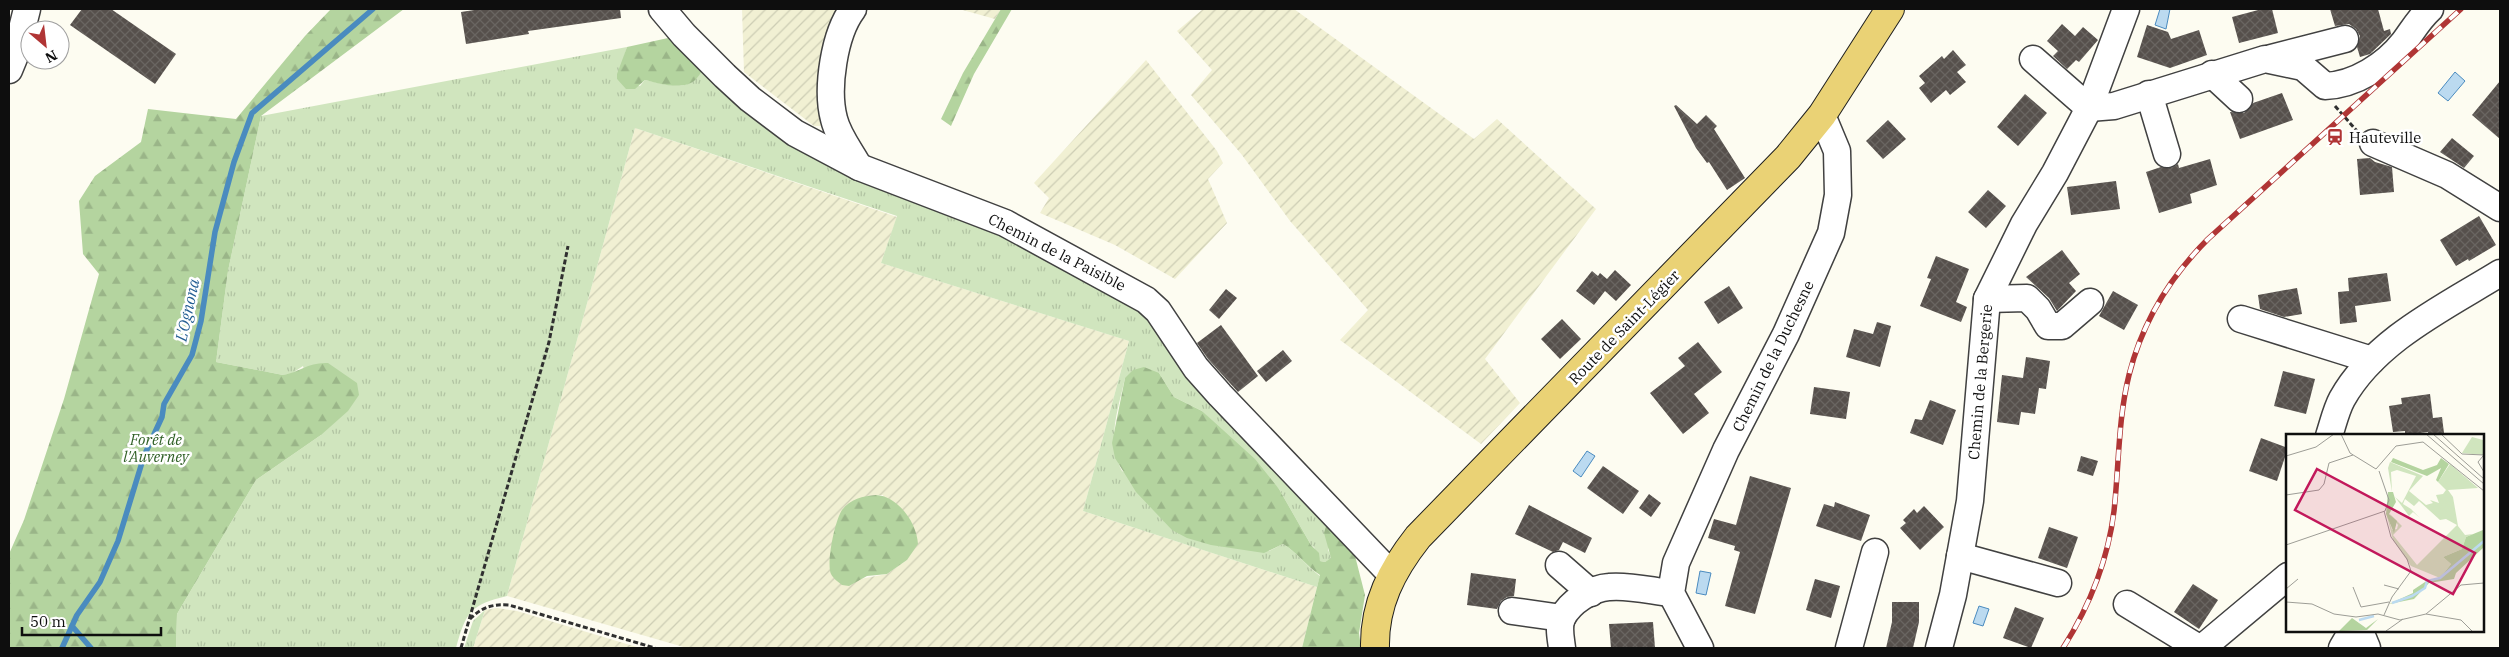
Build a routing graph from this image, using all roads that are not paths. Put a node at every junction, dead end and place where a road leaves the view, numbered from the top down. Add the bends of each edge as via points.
1 (27, 9) edge
2 (853, 9) edge
3 (1890, 9) edge
4 (2126, 9) edge
5 (2430, 9) edge
6 (665, 12) edge
7 (2345, 39) dead end
8 (2033, 59) dead end
9 (2265, 60) junction
10 (9, 70) edge
11 (2212, 74) junction
12 (2149, 94) junction
13 (2239, 99) dead end
14 (2089, 108) junction
15 (1822, 115) junction
16 (2373, 143) road end
17 (2167, 154) dead end
18 (859, 167) junction
19 (2500, 208) edge
20 (2500, 273) edge
21 (1987, 299) junction
22 (2090, 302) dead end
23 (2241, 319) dead end
24 (2372, 360) junction
25 (2330, 434) edge
26 (1875, 552) dead end
27 (1960, 556) junction
28 (1559, 566) dead end
29 (1392, 575) junction
30 (2286, 578) edge
31 (2058, 583) dead end
32 (1591, 593) junction
33 (1672, 593) junction
34 (2127, 604) dead end
35 (1512, 611) dead end
36 (1562, 618) junction
37 (2351, 632) edge
38 (2360, 632) edge
39 (1375, 648) edge
40 (1562, 648) edge
41 (1700, 648) edge
42 (1849, 648) edge
43 (1939, 648) edge
44 (2200, 648) edge
45 (2342, 648) edge
46 (2368, 648) edge

1 - 10 street
2 - 18 street via 839,36 831,98 834,120
3 - 15 main road, Route de Saint-Légier
4 - 14 street, Chemin de la Bergerie
5 - 9 street via 2383,63 2352,81 2325,86 2303,67
6 - 18 street, Chemin de la Paisible via 725,76 778,121
7 - 9 street
8 - 14 street
9 - 11 street
11 - 12 street
11 - 13 street
12 - 14 street via 2114,106
12 - 17 street
14 - 21 street, Chemin de la Bergerie via 2024,224
15 - 29 main road, Route de Saint-Légier via 1768,179 1433,521 1408,549
15 - 33 street, Chemin de la Duchesne via 1837,150 1838,195 1831,233 1786,334 1726,450 1676,564
16 - 19 street via 2447,174
18 - 29 street, Chemin de la Paisible via 1005,224 1146,300 1158,311 1196,368 1220,395
20 - 24 street via 2416,325
21 - 22 street via 2027,298 2048,326 2062,326
21 - 27 street, Chemin de la Bergerie via 1970,501
23 - 24 street
24 - 25 street via 2342,400
26 - 42 street
27 - 31 street
27 - 43 street, Chemin de la Bergerie
28 - 32 street
29 - 39 main road, Route de Saint-Légier via 1379,603
30 - 44 street
32 - 33 street via 1608,586
32 - 36 street via 1574,601
33 - 41 street
34 - 44 street
35 - 36 street
36 - 40 street
37 - 45 street
38 - 46 street

